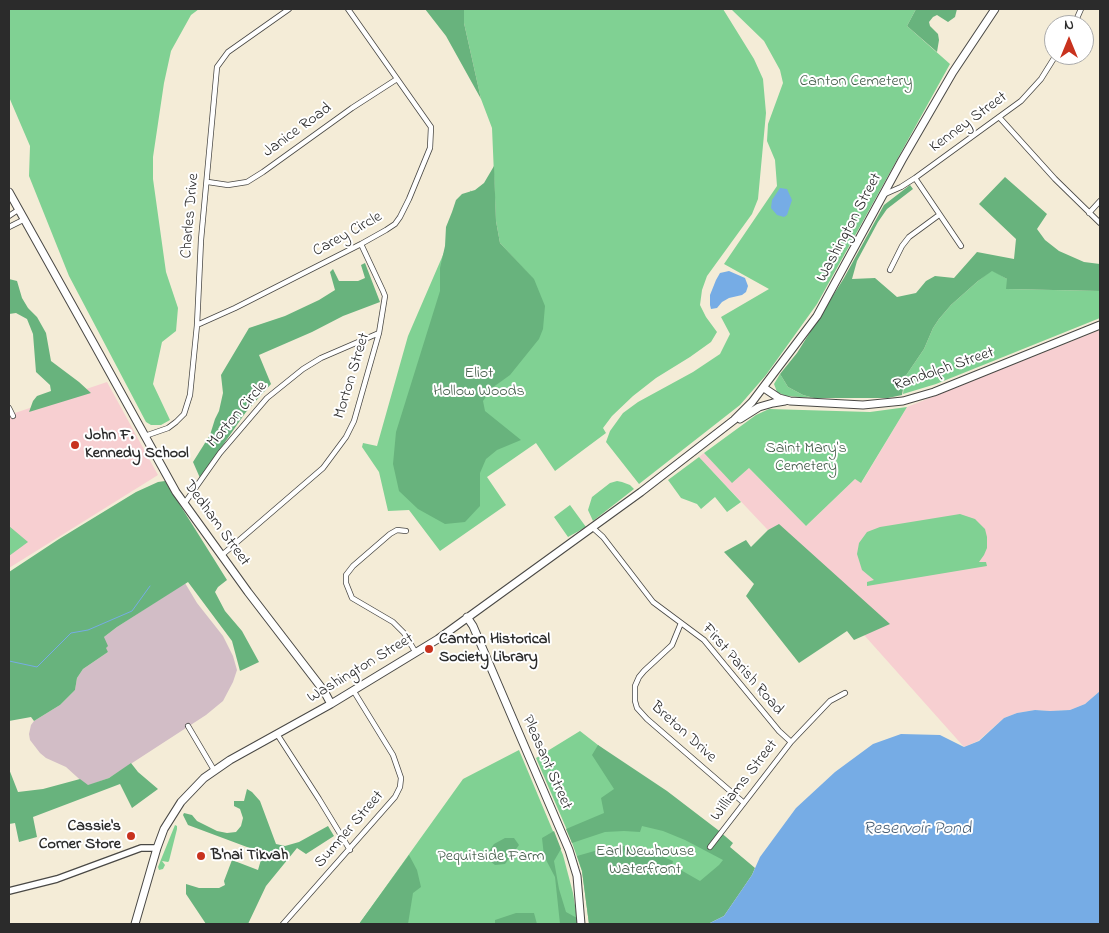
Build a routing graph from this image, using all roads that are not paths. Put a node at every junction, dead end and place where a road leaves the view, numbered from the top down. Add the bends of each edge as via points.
1 (289, 9) edge
2 (348, 9) edge
3 (995, 9) edge
4 (1050, 65) edge
5 (397, 79) junction
6 (999, 117) junction
7 (915, 178) junction
8 (208, 182) junction
9 (9, 192) edge
10 (884, 194) junction
11 (1100, 201) edge
12 (18, 210) junction
13 (1089, 213) junction
14 (939, 215) junction
15 (9, 216) edge
16 (24, 220) junction
17 (1100, 223) edge
18 (9, 227) edge
19 (362, 244) junction
20 (961, 246) dead end
21 (890, 270) dead end
22 (197, 325) junction
23 (1100, 325) edge
24 (379, 333) junction
25 (761, 391) junction
26 (779, 402) junction
27 (790, 402) junction
28 (9, 408) edge
29 (13, 416) dead end
30 (145, 436) junction
31 (706, 441) junction
32 (184, 504) junction
33 (593, 528) junction
34 (406, 531) dead end
35 (222, 555) junction
36 (467, 618) junction
37 (681, 623) junction
38 (416, 653) junction
39 (353, 690) junction
40 (845, 693) dead end
41 (331, 704) junction
42 (188, 726) dead end
43 (277, 734) junction
44 (791, 742) junction
45 (214, 770) junction
46 (744, 803) junction
47 (710, 847) dead end
48 (157, 848) junction
49 (350, 850) junction
50 (9, 891) edge
51 (135, 924) edge
52 (283, 924) edge
53 (581, 924) edge

1 - 8 street, Charles Drive via 228,52 217,67
2 - 5 street, Carey Circle
3 - 10 main road, Washington Street via 953,72
4 - 6 street, Kenney Street via 1029,93
5 - 8 street, Janice Road via 246,182 228,185
5 - 19 street, Carey Circle via 431,127 430,148 400,217 395,224
6 - 7 street, Kenney Street
6 - 13 street
7 - 10 street, Kenney Street
7 - 14 street
8 - 22 street, Charles Drive via 201,240
9 - 12 main road, Dedham Street
10 - 25 main road, Washington Street via 817,316
11 - 13 street
12 - 15 street
12 - 16 main road, Dedham Street
13 - 17 street
14 - 20 street
14 - 21 street via 909,237
16 - 18 street
16 - 30 main road, Dedham Street
19 - 22 street, Carey Circle
19 - 24 street, Morton Street via 385,296
22 - 30 street, Charles Drive via 188,405 184,414 168,428
23 - 27 main road, Randolph Street via 912,399 872,405
24 - 32 street, Morton Circle via 321,358 267,398 220,453
24 - 35 street, Morton Street via 358,411 346,437 309,482
25 - 26 main road via 767,400
25 - 27 main road, Randolph Street
25 - 31 main road, Washington Street via 734,420
26 - 27 main road, Washington Street
26 - 31 main road, Washington Street via 766,404
28 - 29 street
30 - 32 main road, Dedham Street
31 - 33 main road, Washington Street
32 - 35 main road, Dedham Street
33 - 36 main road, Washington Street
33 - 37 street, First Parish Road via 653,602
34 - 38 street via 397,530 390,534 353,566 346,575 346,583 352,598 393,622
35 - 41 main road, Dedham Street
36 - 38 main road, Washington Street
36 - 53 main road, Pleasant Street via 565,840 577,876
37 - 44 street, First Parish Road via 704,640
37 - 46 street, Breton Drive via 672,645 639,677 635,686 637,708
38 - 39 main road, Washington Street
39 - 41 main road, Washington Street
39 - 49 street, Sumner Street via 393,755 401,778 395,797
40 - 44 street, Williams Street via 830,701
41 - 43 main road, Washington Street
42 - 45 street
43 - 45 main road, Washington Street
43 - 49 street
44 - 46 street, Williams Street
45 - 48 main road, Washington Street via 180,802
46 - 47 street, Williams Street
48 - 50 street via 135,850 57,879
48 - 51 main road, Washington Street
49 - 52 street, Sumner Street

